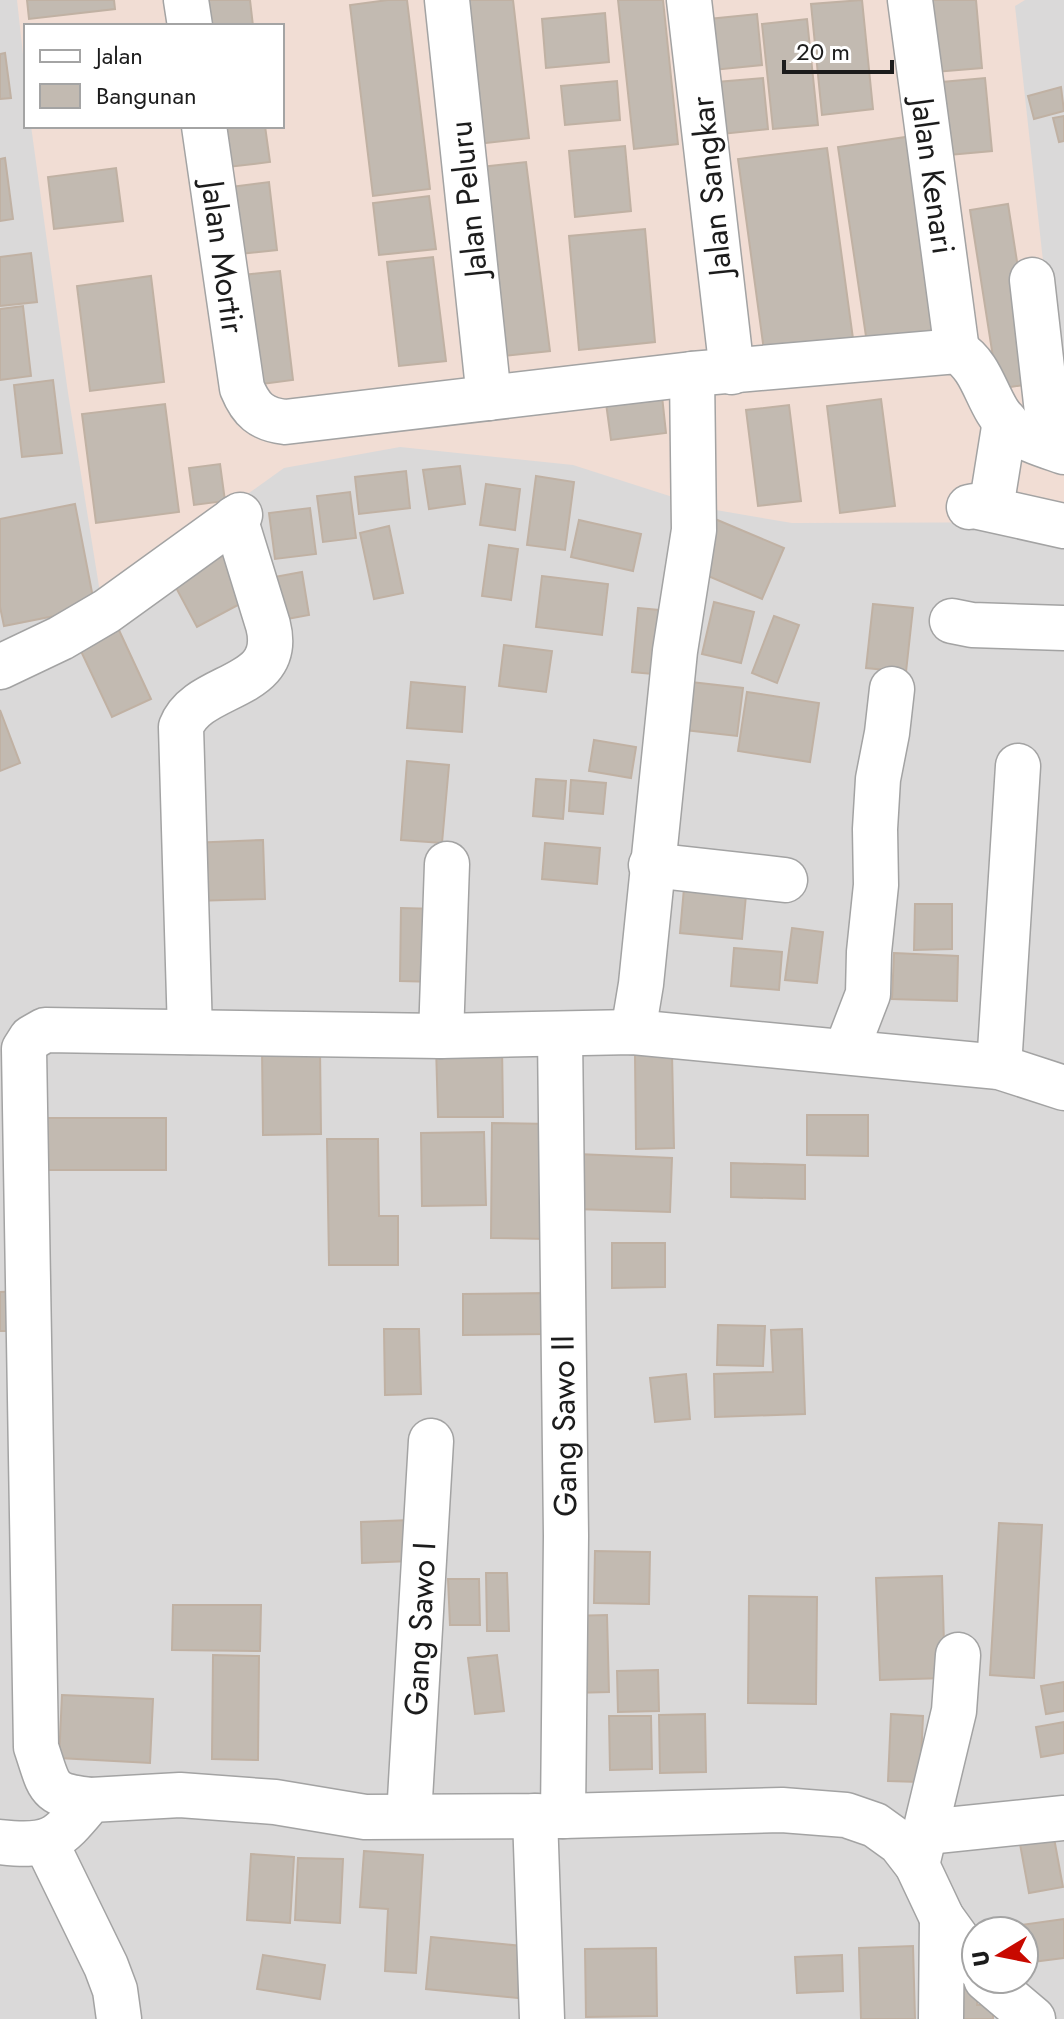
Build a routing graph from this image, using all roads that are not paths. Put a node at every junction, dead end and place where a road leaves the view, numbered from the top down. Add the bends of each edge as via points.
1 (186, 0) edge
2 (447, 0) edge
3 (689, 0) edge
4 (910, 0) edge
5 (190, 24) edge
6 (204, 128) edge
7 (1032, 280) dead end
8 (957, 351) junction
9 (712, 373) junction
10 (489, 398) junction
11 (1005, 421) junction
12 (1057, 450) edge
13 (1064, 526) edge
14 (952, 621) dead end
15 (1064, 628) edge
16 (0, 667) edge
17 (892, 689) dead end
18 (1018, 766) dead end
19 (447, 864) dead end
20 (651, 865) junction
21 (785, 880) dead end
22 (190, 1032) junction
23 (633, 1032) junction
24 (560, 1035) junction
25 (441, 1036) junction
26 (846, 1051) junction
27 (999, 1067) junction
28 (1064, 1088) edge
29 (431, 1441) dead end
30 (958, 1655) dead end
31 (91, 1800) junction
32 (409, 1816) junction
33 (549, 1816) junction
34 (1064, 1818) edge
35 (0, 1842) edge
36 (46, 1843) junction
37 (922, 1849) junction
38 (942, 1918) junction
39 (960, 1943) edge
40 (1005, 1995) edge
41 (119, 2019) edge
42 (542, 2019) edge
43 (941, 2019) edge
44 (1033, 2019) edge

1 - 5 street
2 - 10 street, Jalan Peluru
3 - 9 street, Jalan Sangkar
4 - 8 street, Jalan Kenari
6 - 10 street, Jalan Mortir via 248,404 262,417 285,422
7 - 12 street
8 - 9 street
8 - 11 street via 977,369
9 - 10 street
9 - 20 street, Jalan Sangkar
11 - 12 street
11 - 13 street via 980,505 974,506
14 - 15 street
16 - 22 street via 107,611 238,516 270,642 260,669 193,707 181,727
17 - 26 street via 878,779 868,994
18 - 27 street
19 - 25 street
20 - 21 street
20 - 23 street, Jalan Sangkar
22 - 25 street
22 - 31 street via 45,1030 24,1049 36,1747 51,1786 61,1797
23 - 24 street
23 - 26 street
24 - 25 street
24 - 33 street, Gang Sawo II via 566,1536
26 - 27 street
27 - 28 street
29 - 32 street, Gang Sawo I
30 - 37 street via 954,1711
31 - 32 street via 180,1795 275,1802 365,1817
31 - 36 street
32 - 33 street
33 - 37 street via 782,1810 846,1815
33 - 42 street, Gang Sawo II
34 - 37 street
35 - 36 street
36 - 41 street via 106,1966
37 - 38 street
38 - 39 street
38 - 43 street
40 - 44 street

